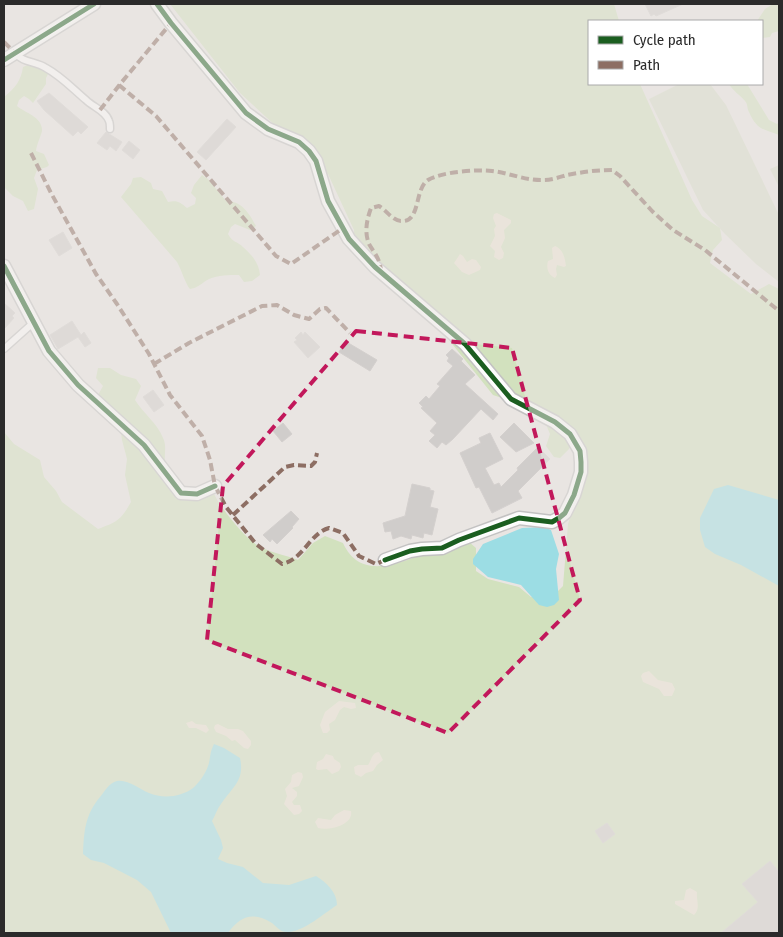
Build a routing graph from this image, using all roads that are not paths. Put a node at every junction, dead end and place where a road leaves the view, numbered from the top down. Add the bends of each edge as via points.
1 (94, 4) edge
2 (157, 4) edge
3 (9, 56) edge
4 (110, 129) dead end
5 (4, 266) edge
6 (33, 323) junction
7 (4, 349) edge
8 (215, 486) dead end
9 (385, 560) dead end

1 - 3 street
2 - 9 street via 246,113 268,129 299,142 309,151 316,161 328,201 349,239 362,254 465,344 510,399 555,422 570,434 580,452 578,483 564,513 552,522 519,518 442,548 410,551
3 - 4 lane via 45,67 70,85 100,110 109,120
5 - 6 street
6 - 7 lane
6 - 8 street via 49,351 72,378 144,445 181,493 197,494

